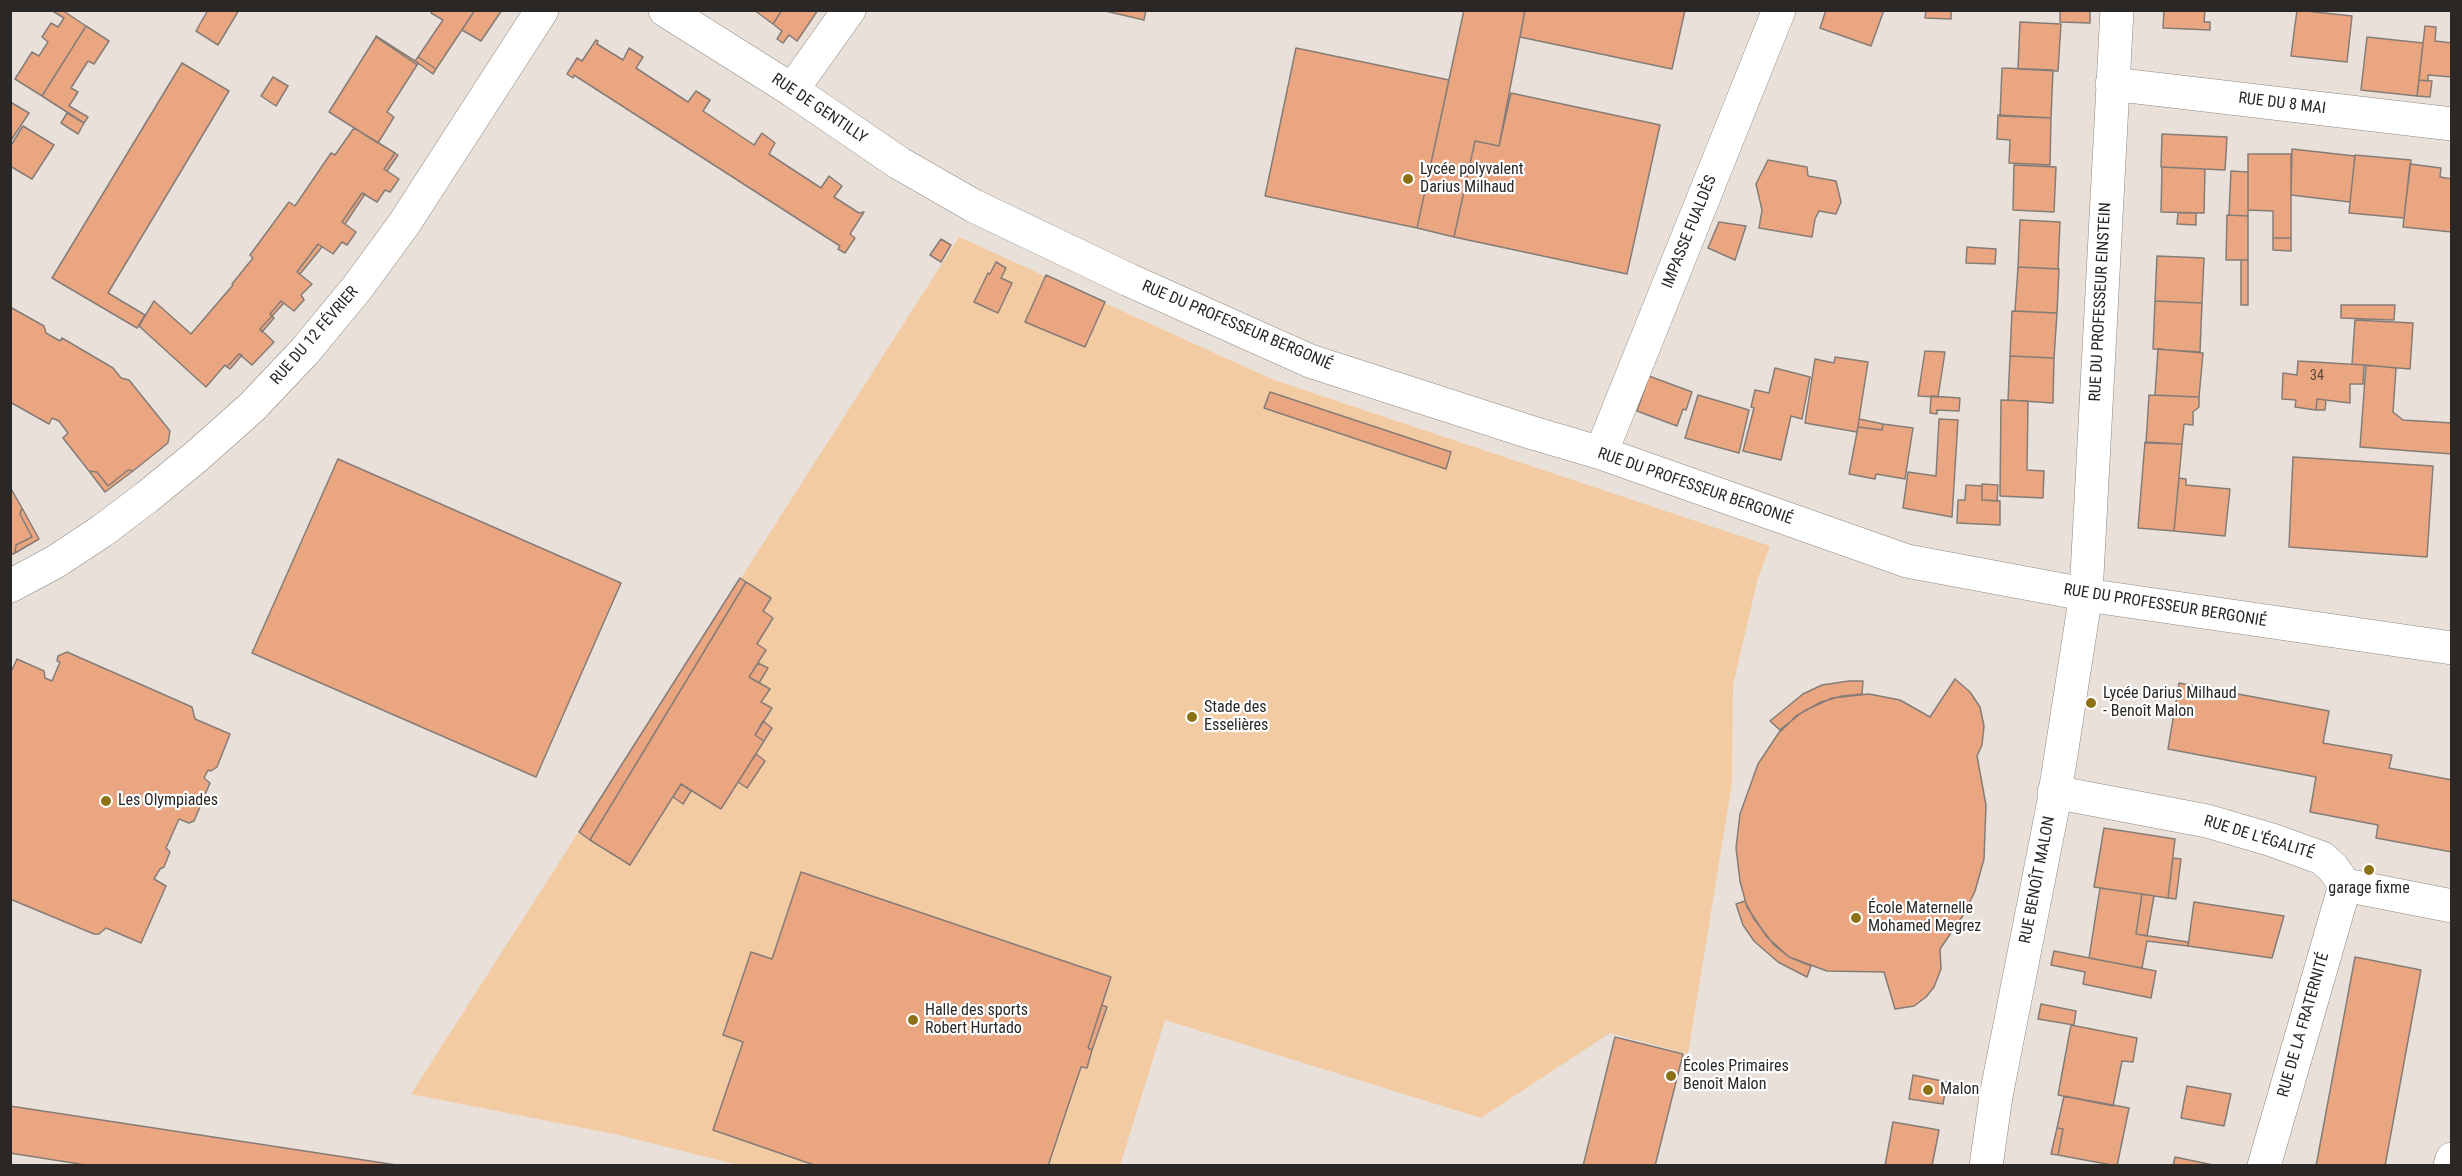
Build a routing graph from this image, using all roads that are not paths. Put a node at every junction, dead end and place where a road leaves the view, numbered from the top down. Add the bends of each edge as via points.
1 (542, 10) edge
2 (664, 10) edge
3 (849, 10) edge
4 (1779, 10) edge
5 (2116, 10) edge
6 (2112, 84) junction
7 (792, 90) junction
8 (2451, 124) edge
9 (974, 206) joint
10 (1602, 453) junction
11 (10, 586) edge
12 (2086, 594) junction
13 (2451, 648) edge
14 (2055, 792) junction
15 (2345, 885) junction
16 (2451, 906) edge
17 (2451, 1159) edge
18 (1986, 1166) edge
19 (2264, 1166) edge
20 (2450, 1166) edge

1 - 11 street, RUE DU 12 FÉVRIER via 404,224 305,351 244,414 147,496 102,531
2 - 7 street, RUE DE GENTILLY
3 - 7 street
4 - 10 street, IMPASSE FUALDÈS
5 - 6 street, RUE DU PROFESSEUR EINSTEIN
6 - 8 street, RUE DU 8 MAI
6 - 12 street, RUE DU PROFESSEUR EINSTEIN
7 - 9 street, RUE DE GENTILLY via 899,163
9 - 10 street, RUE DU PROFESSEUR BERGONIÉ via 1310,361
10 - 12 street, RUE DU PROFESSEUR BERGONIÉ via 1907,561
12 - 13 street, RUE DU PROFESSEUR BERGONIÉ
12 - 14 street, RUE BENOÎT MALON
14 - 15 street, RUE DE L'ÉGALITÉ via 2177,815 2272,840 2322,858
14 - 18 street, RUE BENOÎT MALON
15 - 16 street
15 - 19 street, RUE DE LA FRATERNITÉ
17 - 20 street

